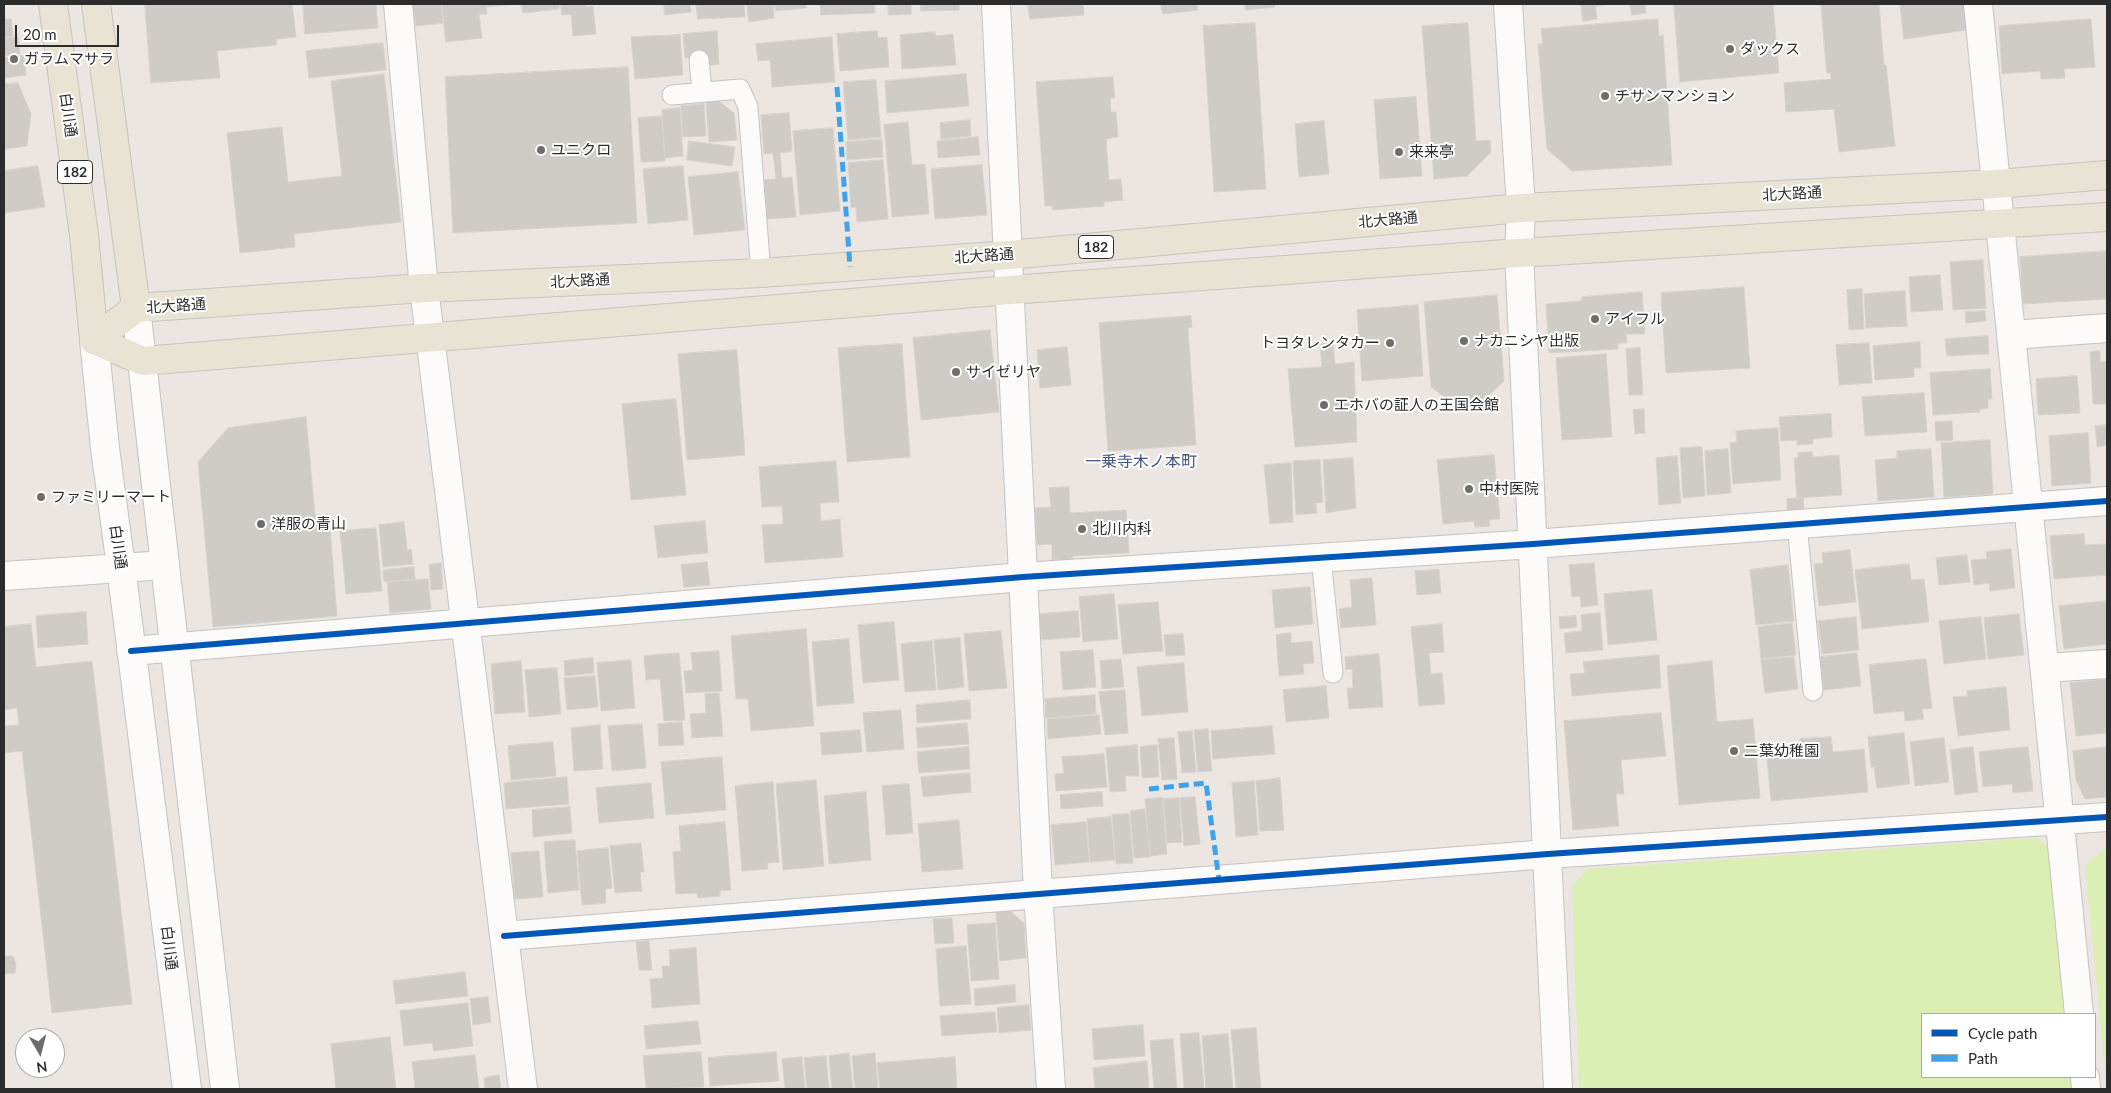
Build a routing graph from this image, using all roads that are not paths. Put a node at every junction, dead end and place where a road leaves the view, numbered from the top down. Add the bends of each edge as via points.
1 (53, 4) edge
2 (96, 4) edge
3 (398, 4) edge
4 (996, 4) edge
5 (1508, 4) edge
6 (1978, 4) edge
7 (699, 60) dead end
8 (702, 92) junction
9 (672, 95) dead end
10 (2107, 175) edge
11 (1997, 184) junction
12 (1521, 208) junction
13 (2107, 217) edge
14 (2001, 225) junction
15 (1519, 253) junction
16 (1009, 254) junction
17 (761, 273) junction
18 (424, 288) junction
19 (1010, 290) junction
20 (136, 308) junction
21 (2107, 328) edge
22 (2012, 335) junction
23 (430, 338) junction
24 (94, 340) junction
25 (142, 361) junction
26 (2107, 501) edge
27 (2028, 506) junction
28 (1797, 524) junction
29 (1533, 544) junction
30 (1321, 558) junction
31 (165, 565) junction
32 (121, 568) junction
33 (4, 576) edge
34 (1023, 577) junction
35 (465, 623) junction
36 (175, 647) junction
37 (131, 651) junction
38 (2107, 664) edge
39 (2045, 668) junction
40 (1333, 673) dead end
41 (1813, 691) dead end
42 (2107, 817) edge
43 (2061, 821) junction
44 (1548, 854) junction
45 (1038, 893) junction
46 (504, 936) junction
47 (2079, 1013) edge
48 (187, 1089) edge
49 (225, 1089) edge
50 (523, 1089) edge
51 (1052, 1089) edge
52 (1558, 1089) edge

1 - 24 main road, 白川通 / 182 via 84,235
2 - 20 main road
3 - 18 street
4 - 16 street
5 - 12 street
6 - 11 street
7 - 8 lane
8 - 9 lane
8 - 17 lane via 740,89 748,107
10 - 11 main road, 北大路通 / 182
11 - 12 main road, 北大路通 / 182
11 - 14 street
12 - 15 street
12 - 16 main road, 北大路通 / 182
13 - 14 main road
14 - 15 main road
14 - 22 street
15 - 19 main road
15 - 29 street
16 - 17 main road, 北大路通 / 182
16 - 19 street
17 - 18 main road, 北大路通 / 182
18 - 20 main road, 北大路通 / 182
18 - 23 street
19 - 23 main road
19 - 34 street
20 - 24 main road, 北大路通
20 - 25 street
21 - 22 street
22 - 27 street
23 - 25 main road
23 - 35 street
24 - 25 main road
24 - 32 street, 白川通
25 - 31 street
26 - 27 street
27 - 28 street
27 - 39 street
28 - 29 street
28 - 41 lane
29 - 30 street
29 - 44 street
30 - 34 street
30 - 40 lane
31 - 32 street
31 - 36 street
32 - 33 street
32 - 37 street, 白川通
34 - 35 street
34 - 45 street
35 - 36 street
35 - 46 street
36 - 37 street
36 - 49 street
37 - 48 street, 白川通
38 - 39 street
39 - 43 street
42 - 43 street
43 - 44 street
43 - 47 street
44 - 45 street
44 - 52 street
45 - 46 street
45 - 51 street
46 - 50 street

